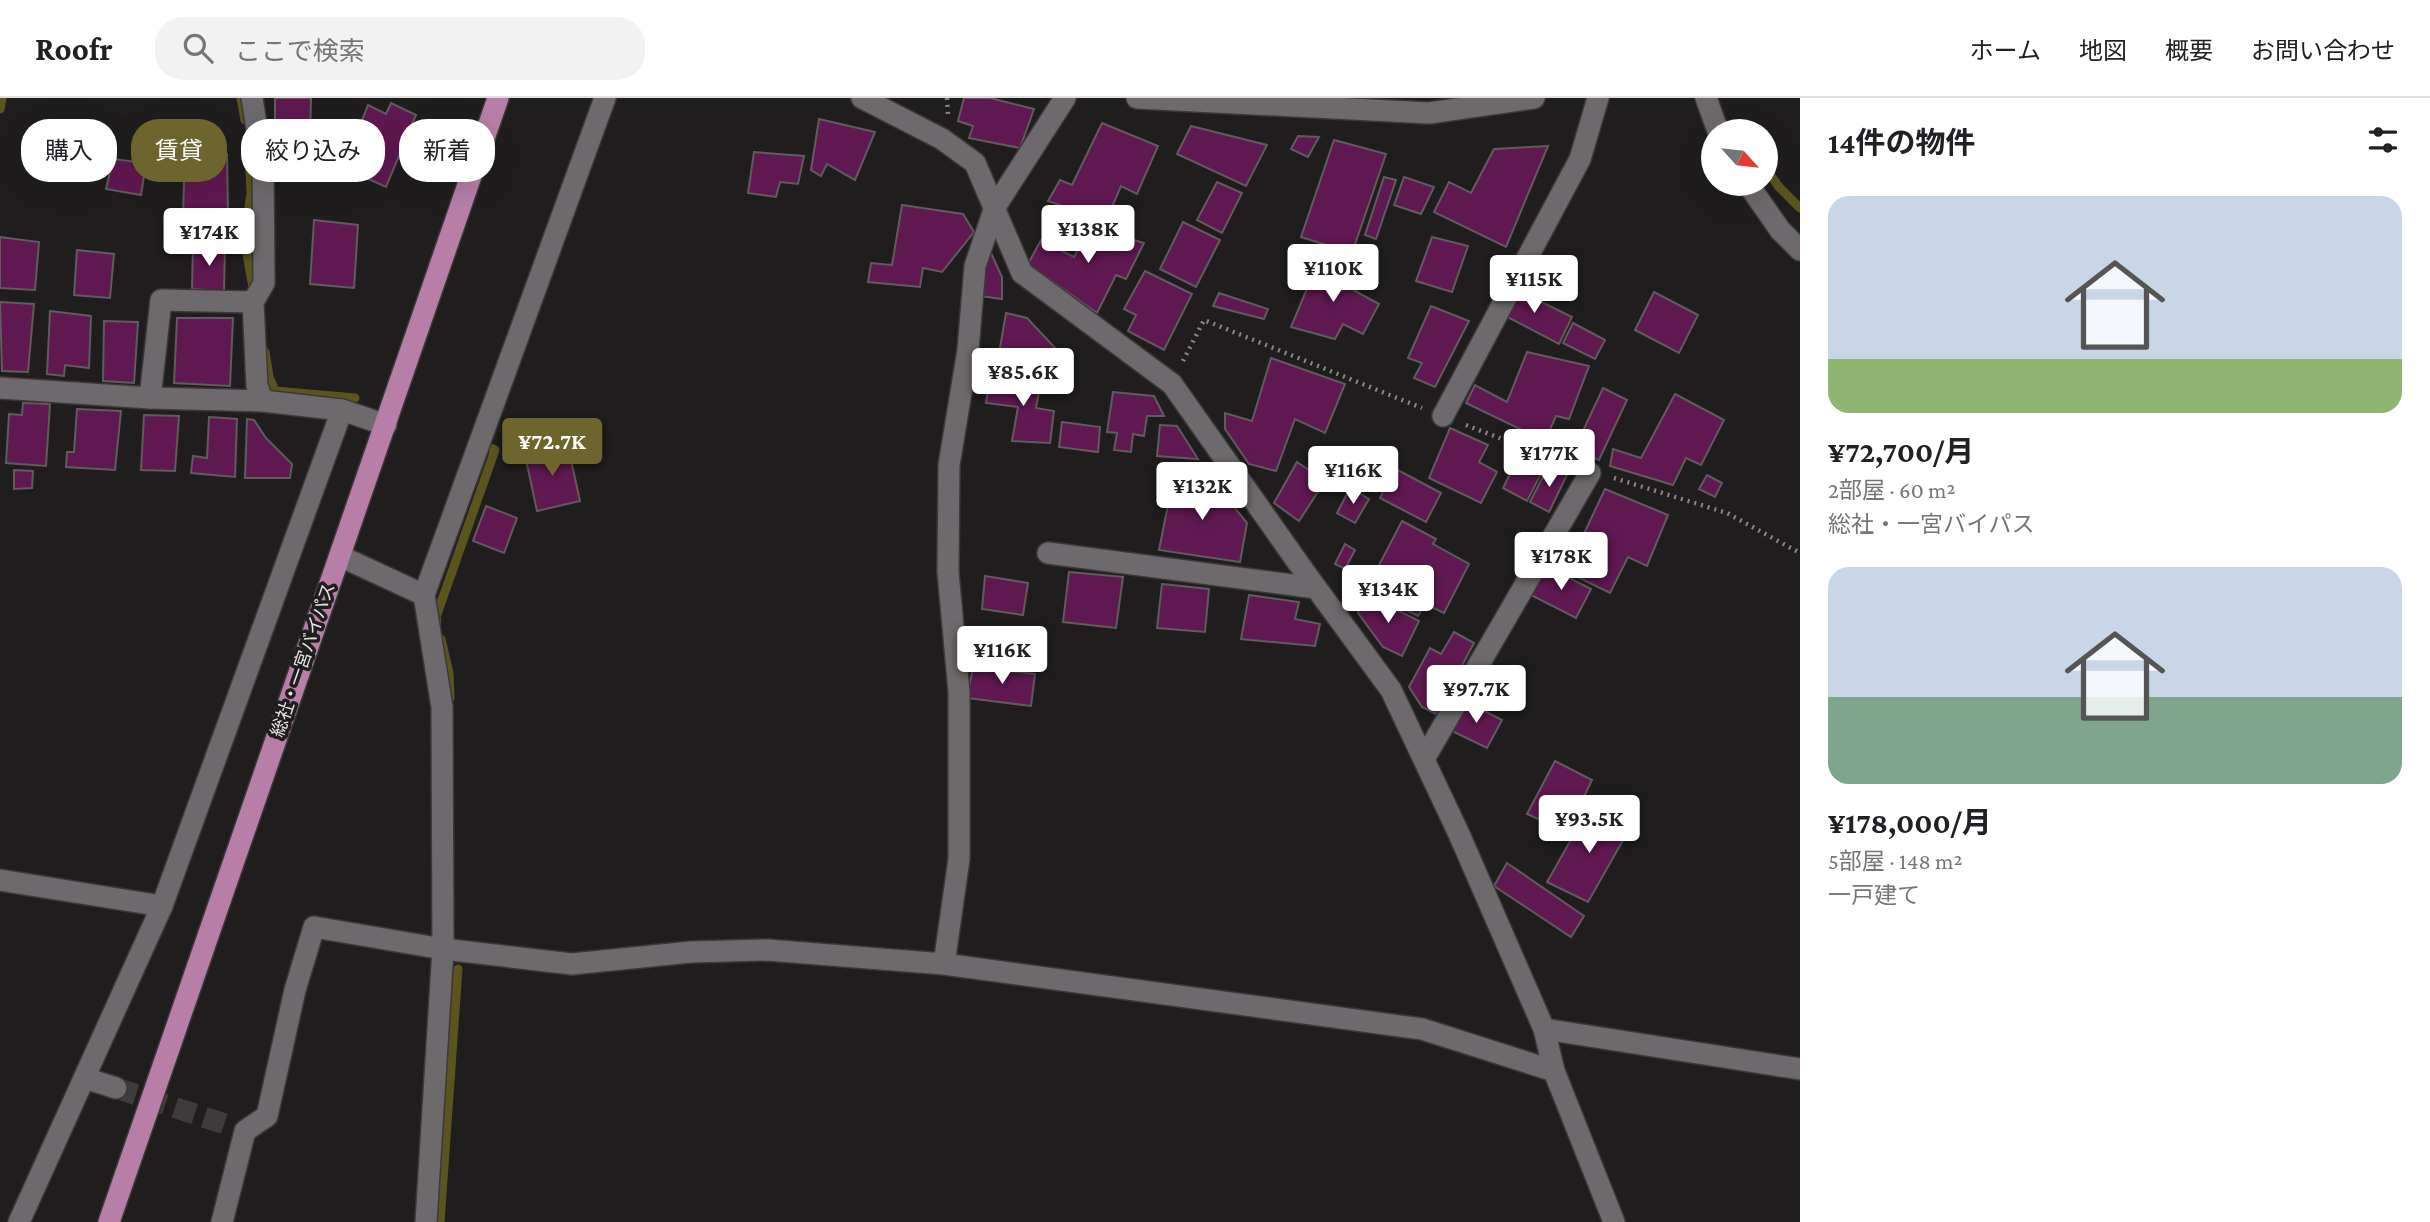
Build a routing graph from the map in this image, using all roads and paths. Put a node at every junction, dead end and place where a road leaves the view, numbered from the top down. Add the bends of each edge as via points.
1 (252, 98) edge
2 (498, 98) edge
3 (605, 98) edge
4 (862, 98) edge
5 (1065, 98) edge
6 (1137, 98) edge
7 (1534, 98) edge
8 (1598, 98) edge
9 (1706, 98) edge
10 (1713, 119) edge
11 (1756, 196) edge
12 (995, 207) junction
13 (1800, 250) edge
14 (255, 298) junction
15 (1172, 384) junction
16 (0, 388) edge
17 (150, 398) junction
18 (263, 401) junction
19 (342, 410) junction
20 (1443, 416) junction
21 (386, 425) junction
22 (1590, 473) junction
23 (1048, 553) dead end
24 (1800, 553) edge
25 (340, 555) junction
26 (1316, 588) junction
27 (424, 595) junction
28 (1423, 759) junction
29 (0, 880) edge
30 (162, 906) junction
31 (443, 949) junction
32 (944, 964) junction
33 (1544, 1029) junction
34 (1800, 1069) edge
35 (1554, 1071) junction
36 (85, 1078) junction
37 (116, 1088) tunnel mouth
38 (19, 1222) edge
39 (109, 1222) edge
40 (222, 1222) edge
41 (426, 1222) edge
42 (1614, 1222) edge

1 - 14 street via 263,169 264,283
2 - 21 highway, 総社・一宮バイパス
3 - 27 street
4 - 12 street via 942,139 975,163
5 - 12 street
6 - 7 street via 1429,113
8 - 20 street via 1580,159
9 - 10 street
11 - 13 street
12 - 15 street via 1022,273
12 - 32 street via 975,265 968,350 950,465 948,572 959,692 959,859
14 - 17 street via 161,300
14 - 18 street via 257,386
15 - 20 path via 1204,320
15 - 26 street
16 - 17 street
17 - 18 street
18 - 19 street
19 - 21 street
19 - 30 street
20 - 22 path
21 - 25 highway, 総社・一宮バイパス
22 - 24 path via 1727,513
22 - 28 street
23 - 26 street
25 - 27 street
25 - 39 highway, 総社・一宮バイパス
26 - 28 street via 1391,690
27 - 31 street via 442,707
28 - 33 street
29 - 30 street
30 - 36 street
31 - 32 street via 572,964 767,950
31 - 40 street via 314,928 267,1116 238,1129
31 - 41 street
32 - 35 street via 1422,1030
33 - 34 street
33 - 35 street
35 - 42 street
36 - 37 street
36 - 38 street

